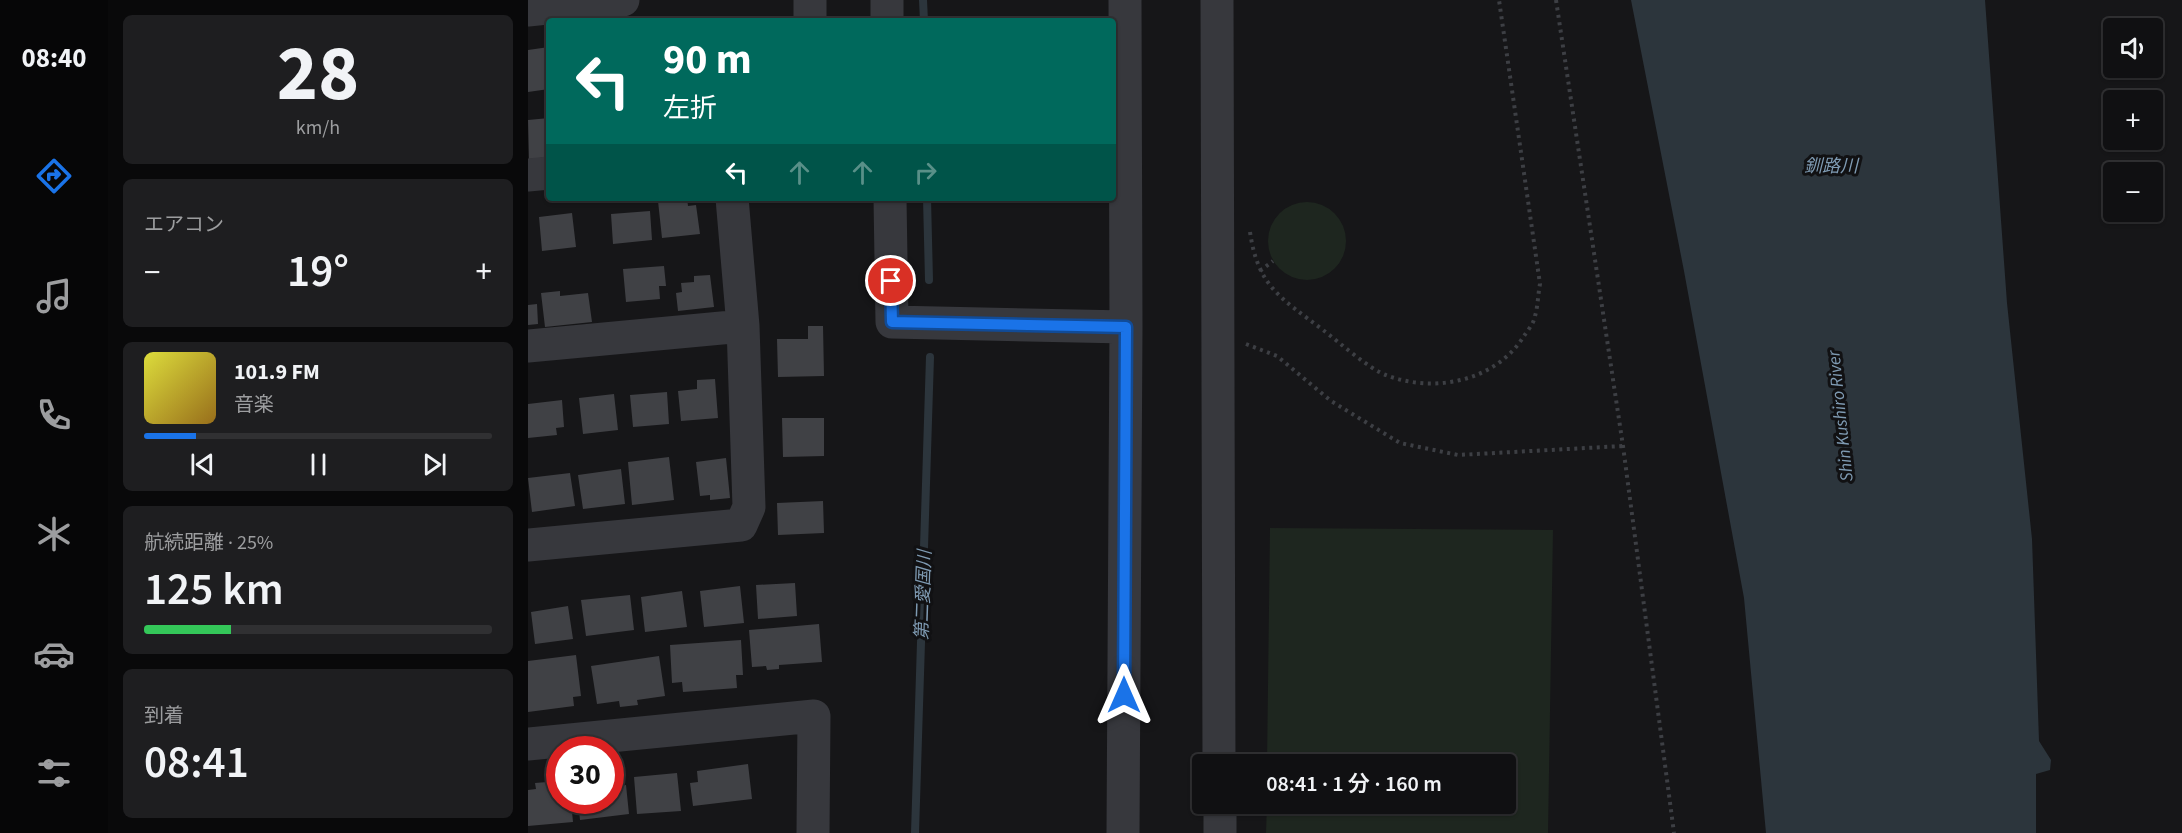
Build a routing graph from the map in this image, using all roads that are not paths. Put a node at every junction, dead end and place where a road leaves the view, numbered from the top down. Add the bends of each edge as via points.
1 (623, 0) edge
2 (810, 0) edge
3 (887, 0) edge
4 (1125, 0) edge
5 (1217, 0) edge
6 (528, 10) edge
7 (810, 18) edge
8 (887, 18) edge
9 (546, 173) edge
10 (528, 175) edge
11 (732, 201) edge
12 (890, 201) edge
13 (743, 326) junction
14 (1126, 327) junction
15 (528, 345) edge
16 (528, 545) edge
17 (528, 744) edge
18 (1219, 754) edge
19 (1220, 814) edge
20 (813, 833) edge
21 (1123, 833) edge
22 (1220, 833) edge

1 - 6 street
2 - 7 street
3 - 8 street
4 - 14 street
5 - 18 street
9 - 10 street
11 - 13 street
12 - 14 street via 892,322
13 - 15 street
13 - 16 street via 749,507 741,525
14 - 21 street
17 - 20 street via 814,716
19 - 22 street

